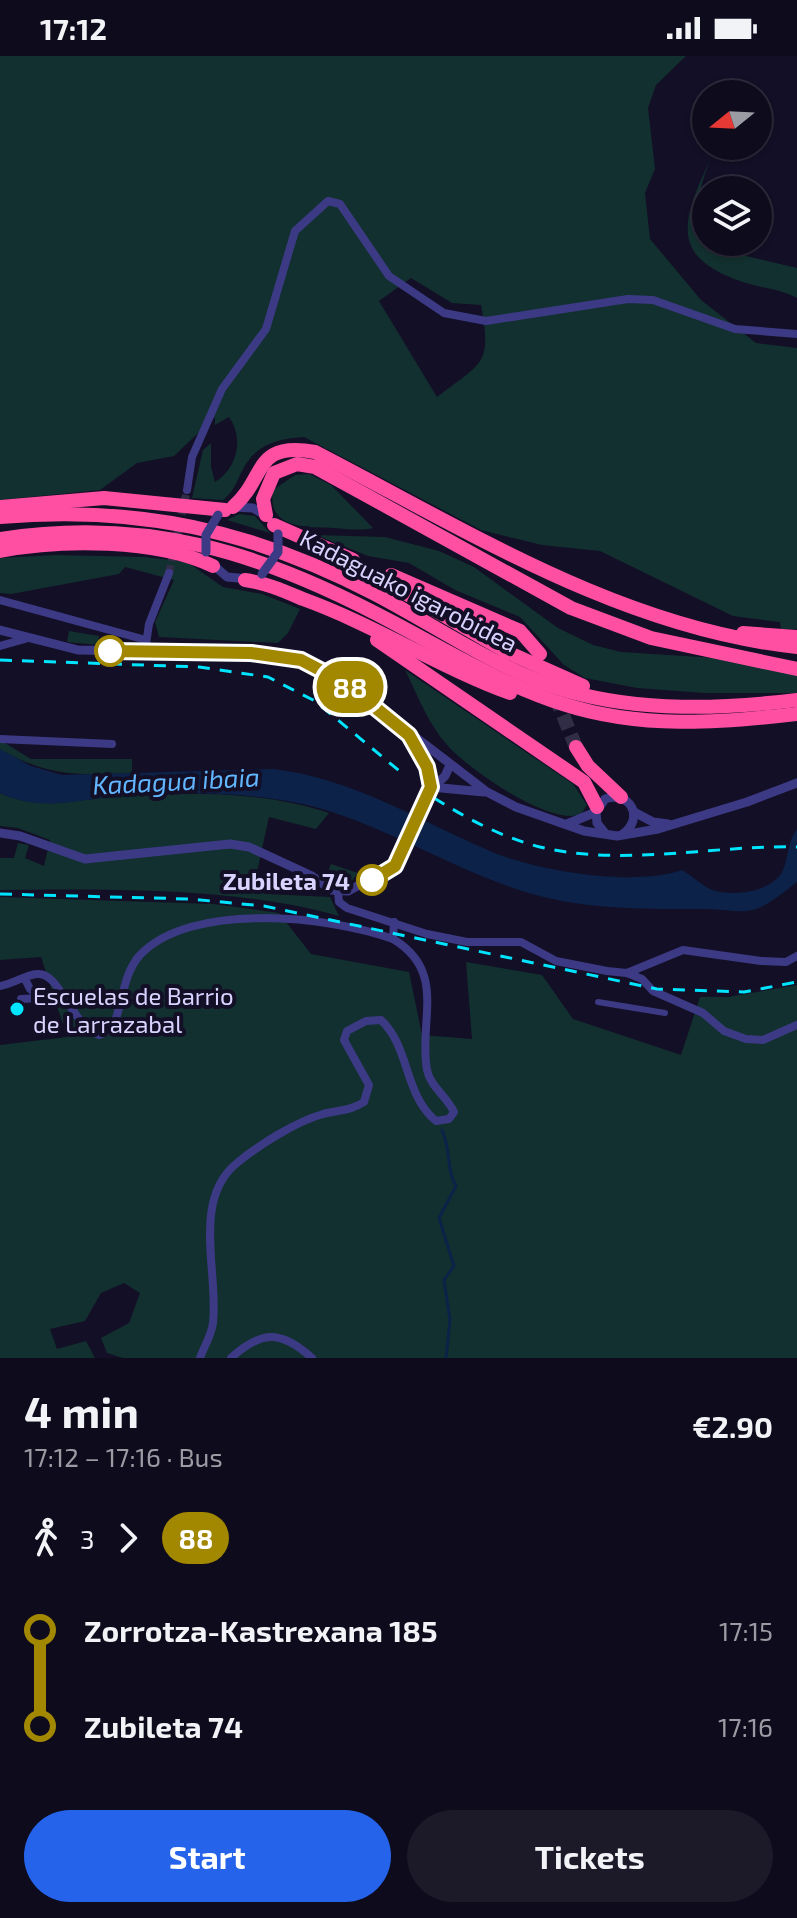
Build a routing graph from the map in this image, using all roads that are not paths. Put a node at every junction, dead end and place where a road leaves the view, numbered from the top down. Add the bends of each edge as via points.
1 (797, 334) edge
2 (187, 490) tunnel mouth
3 (0, 507) edge
4 (225, 511) junction
5 (0, 517) edge
6 (272, 524) junction
7 (0, 539) edge
8 (0, 551) edge
9 (343, 557) junction
10 (213, 566) junction
11 (169, 573) tunnel mouth
12 (245, 580) junction
13 (301, 598) junction
14 (0, 600) edge
15 (0, 630) edge
16 (723, 635) junction
17 (797, 637) edge
18 (25, 639) junction
19 (146, 640) junction
20 (0, 646) edge
21 (797, 647) edge
22 (716, 650) junction
23 (140, 651) junction
24 (540, 654) dead end
25 (797, 655) edge
26 (797, 669) edge
27 (797, 700) edge
28 (628, 702) junction
29 (797, 714) edge
30 (654, 723) junction
31 (409, 735) junction
32 (0, 739) edge
33 (112, 744) dead end
34 (576, 747) tunnel mouth
35 (450, 765) junction
36 (797, 783) edge
37 (428, 791) junction
38 (487, 792) junction
39 (621, 797) junction
40 (597, 809) junction
41 (634, 812) junction
42 (564, 824) junction
43 (675, 824) junction
44 (604, 832) junction
45 (0, 833) edge
46 (623, 834) junction
47 (338, 892) junction
48 (394, 922) junction
49 (393, 939) junction
50 (797, 956) edge
51 (627, 973) junction
52 (25, 979) junction
53 (0, 986) edge
54 (40, 998) junction
55 (21, 999) dead end
56 (598, 1002) dead end
57 (50, 1005) dead end
58 (665, 1013) dead end
59 (797, 1025) edge
60 (200, 1358) edge
61 (231, 1358) edge
62 (312, 1358) edge

1 - 2 street via 735,329 653,300 628,299 486,321 463,319 428,304 389,276 336,200 318,208 295,231 266,329 222,389 192,457
3 - 4 highway via 104,498
4 - 6 street via 246,506
4 - 10 street, bridge via 206,535
4 - 16 highway via 268,458 297,449 315,452 476,540 662,618
5 - 28 highway, Kadaguako igarobidea via 77,513 150,518 242,537 335,575 536,679
6 - 9 highway
6 - 12 street, bridge via 275,561 262,574
6 - 22 highway via 263,499 274,473 297,464 315,467 571,608 651,638
7 - 30 highway, Kadaguako igarobidea via 112,532 235,552 332,591 531,693 600,714
8 - 10 highway via 111,546 170,552
9 - 24 highway via 494,618 520,631
9 - 28 highway via 533,665
10 - 12 street via 227,577
11 - 19 street
12 - 13 highway
13 - 30 highway via 475,679 567,714 629,726
13 - 40 highway via 371,636 584,782
14 - 19 street
15 - 18 street
16 - 17 highway
16 - 21 highway
18 - 20 street
18 - 23 street via 78,650
19 - 23 street
22 - 25 highway
22 - 26 highway
23 - 31 street via 251,653 301,660 345,683
27 - 28 highway, Kadaguako igarobidea via 727,705
29 - 30 highway, Kadaguako igarobidea
31 - 35 street
31 - 37 street via 427,767
32 - 33 street
34 - 39 highway
35 - 37 street
35 - 38 street
36 - 43 street
37 - 38 street
37 - 47 street via 395,866
38 - 42 street
39 - 40 street via 605,799
39 - 41 street
40 - 42 street via 586,819
40 - 44 street via 597,823
41 - 43 street via 653,822
41 - 46 street via 633,825
42 - 44 street
43 - 46 street
44 - 46 street
45 - 47 street via 85,859 230,844 249,847
47 - 48 street via 339,902 347,908
48 - 49 street
48 - 51 street via 467,942 510,940 556,961
49 - 52 street via 247,916 205,924 166,937 139,956 112,1029 99,1035 80,1023 54,982 40,973
49 - 60 street via 415,955 425,979 428,1075 454,1112 449,1119 436,1121 427,1114 406,1073 394,1032 381,1020 347,1031 344,1040 369,1085 364,1102 293,1128 238,1162 218,1190 211,1234 213,1320
50 - 51 street via 786,962 761,961 683,950
51 - 59 street via 746,1039 763,1040
52 - 53 street
52 - 54 street
54 - 55 street
54 - 57 street
56 - 58 street
61 - 62 street via 254,1338 275,1336

